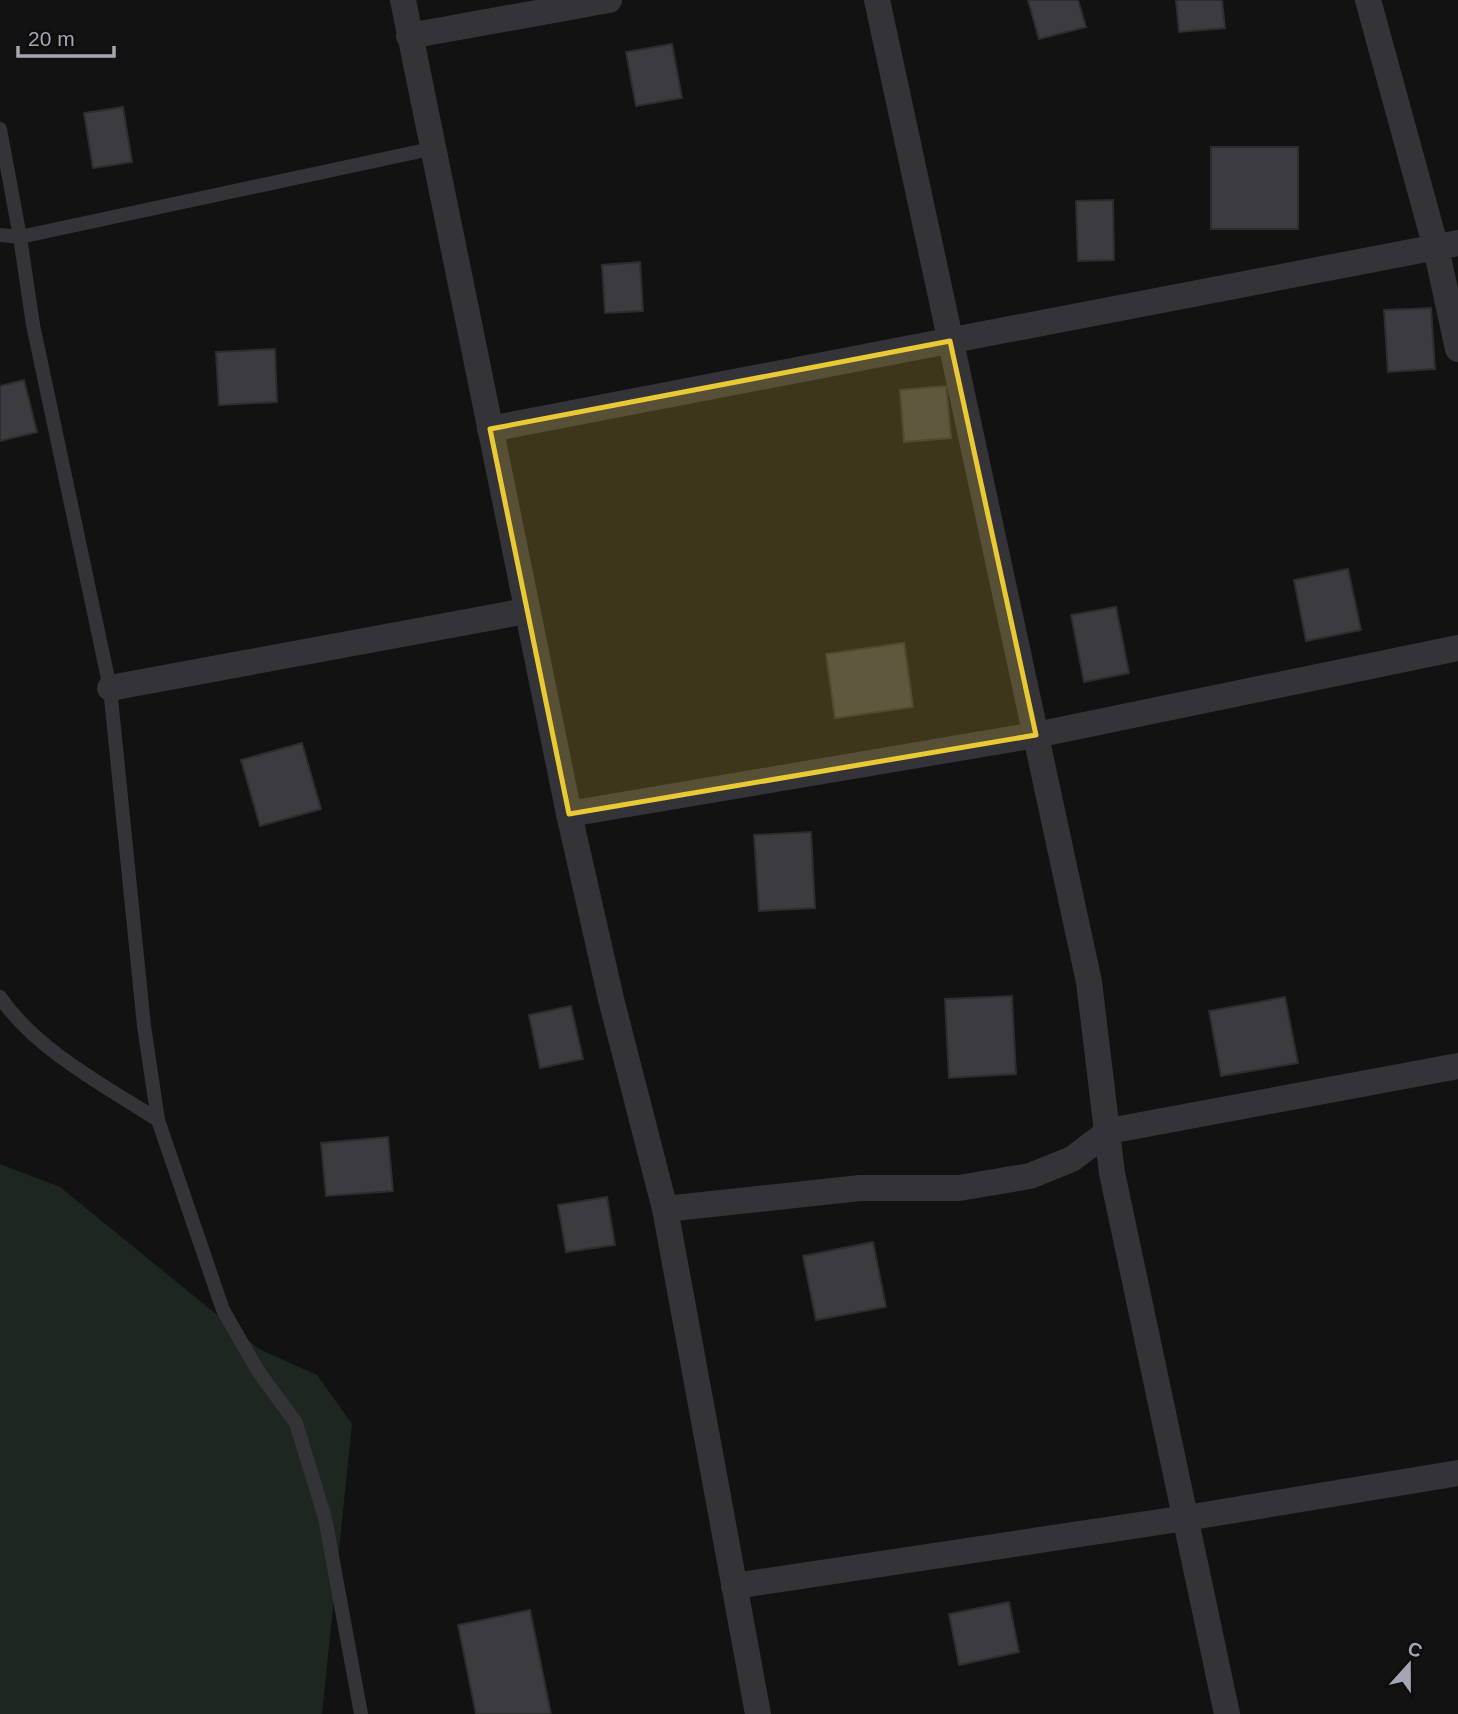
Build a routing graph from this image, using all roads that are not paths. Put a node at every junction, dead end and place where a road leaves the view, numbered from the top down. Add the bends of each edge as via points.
1 (403, 0) edge
2 (609, 0) edge
3 (877, 0) edge
4 (1368, 0) edge
5 (409, 36) junction
6 (0, 129) edge
7 (435, 148) junction
8 (0, 235) edge
9 (20, 237) junction
10 (1447, 245) edge
11 (950, 341) junction
12 (1458, 349) edge
13 (490, 429) junction
14 (526, 611) junction
15 (1458, 648) edge
16 (110, 688) junction
17 (1036, 735) junction
18 (569, 814) junction
19 (0, 997) edge
20 (1458, 1066) edge
21 (158, 1119) junction
22 (1109, 1132) junction
23 (665, 1209) junction
24 (1458, 1472) edge
25 (1186, 1518) junction
26 (734, 1586) junction
27 (361, 1714) edge
28 (758, 1714) edge
29 (1227, 1714) edge

1 - 5 street
2 - 5 street
3 - 11 street
4 - 10 street
5 - 7 street
6 - 9 lane
7 - 9 lane
7 - 13 street
8 - 9 lane
9 - 16 lane via 33,325
10 - 11 street
10 - 12 street
11 - 13 street
11 - 17 street
13 - 14 street
14 - 16 street
14 - 18 street
15 - 17 street
16 - 21 lane via 144,1026
17 - 18 street
17 - 22 street via 1089,982
18 - 23 street
19 - 21 lane via 14,1018 76,1068
20 - 22 street
21 - 27 lane via 223,1310 258,1371 296,1423 325,1518
22 - 23 street via 1072,1159 1030,1176 959,1188 860,1188
22 - 25 street via 1112,1172
23 - 26 street
24 - 25 street
25 - 26 street
25 - 29 street
26 - 28 street

